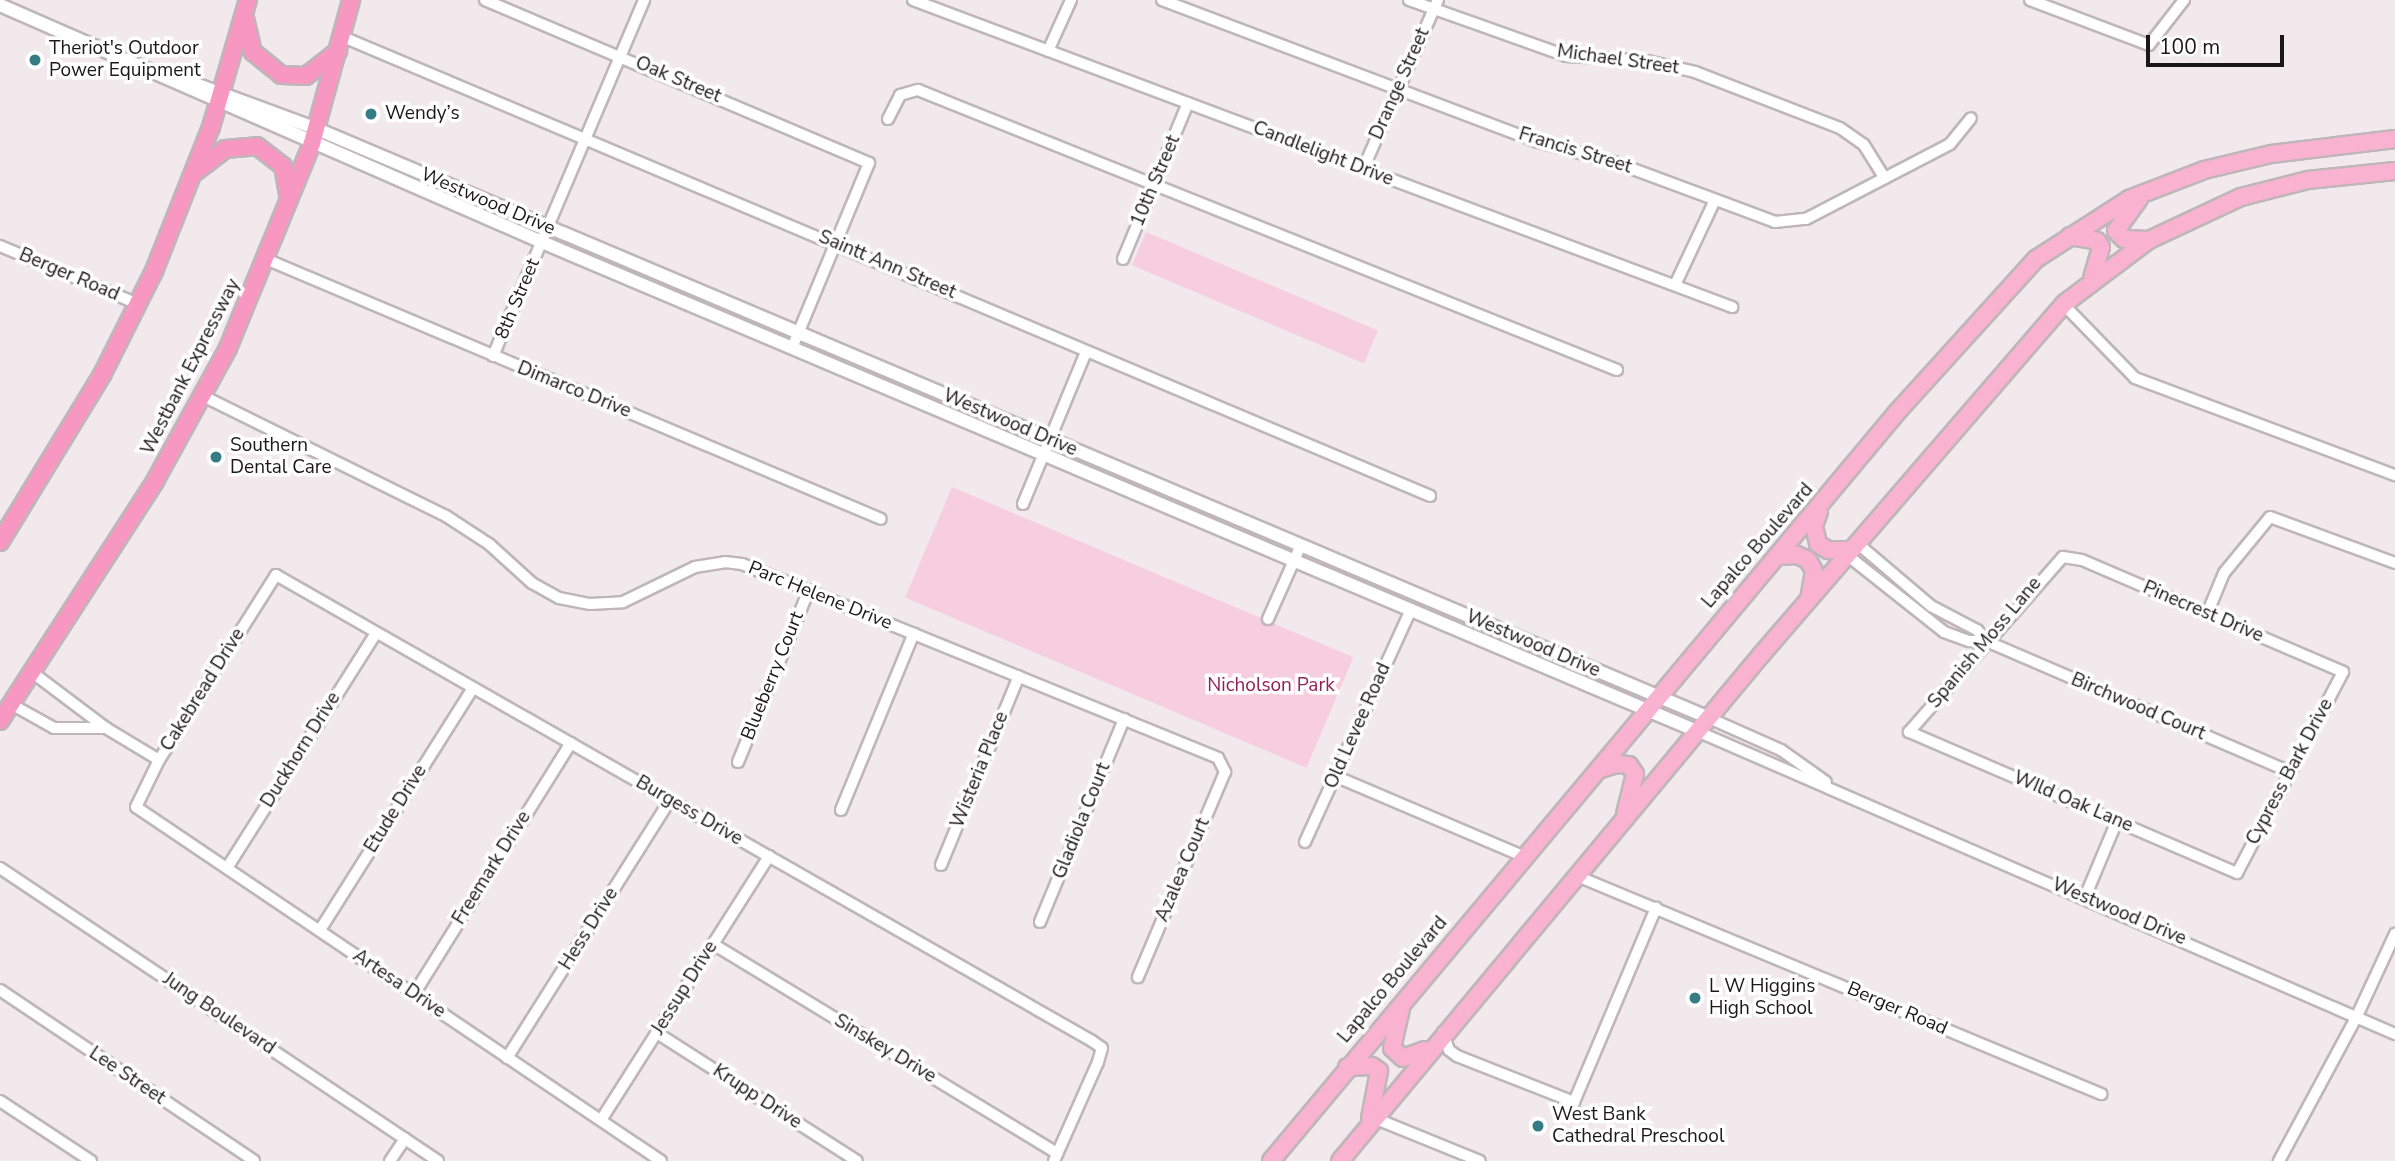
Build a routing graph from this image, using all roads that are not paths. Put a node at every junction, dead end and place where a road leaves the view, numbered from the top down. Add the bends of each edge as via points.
1 (351, 0) edge
2 (485, 0) edge
3 (643, 0) edge
4 (913, 0) edge
5 (1071, 0) edge
6 (1162, 0) edge
7 (1409, 0) edge
8 (2030, 0) edge
9 (2184, 0) edge
10 (0, 5) edge
11 (1436, 5) edge
12 (247, 8) edge
13 (341, 43) junction
14 (1048, 51) junction
15 (619, 55) junction
16 (1398, 89) junction
17 (221, 97) junction
18 (1188, 103) junction
19 (1972, 118) dead end
20 (888, 119) dead end
21 (314, 136) junction
22 (585, 137) junction
23 (2395, 139) edge
24 (1363, 169) junction
25 (2395, 170) edge
26 (195, 172) junction
27 (1885, 178) junction
28 (1155, 186) junction
29 (2142, 194) junction
30 (1715, 200) junction
31 (290, 205) junction
32 (548, 227) junction
33 (2070, 236) junction
34 (2149, 240) junction
35 (542, 242) junction
36 (836, 243) junction
37 (0, 246) edge
38 (1123, 259) dead end
39 (268, 260) junction
40 (2091, 281) junction
41 (1675, 285) junction
42 (138, 304) junction
43 (2064, 305) junction
44 (1732, 307) dead end
45 (798, 334) junction
46 (792, 348) junction
47 (1086, 352) junction
48 (494, 356) junction
49 (1617, 370) dead end
50 (203, 396) junction
51 (1049, 439) junction
52 (1042, 456) junction
53 (2395, 475) edge
54 (1430, 496) dead end
55 (1023, 503) dead end
56 (1821, 506) junction
57 (881, 519) dead end
58 (0, 542) edge
59 (1300, 547) junction
60 (1852, 550) junction
61 (1777, 556) junction
62 (2063, 557) joint
63 (1293, 562) junction
64 (2395, 563) edge
65 (276, 575) joint
66 (809, 590) junction
67 (1808, 600) junction
68 (1411, 609) junction
69 (2207, 614) junction
70 (1268, 618) dead end
71 (376, 633) junction
72 (914, 633) junction
73 (1986, 641) junction
74 (2343, 672) joint
75 (33, 673) junction
76 (1019, 676) junction
77 (473, 688) junction
78 (1658, 696) junction
79 (11, 704) junction
80 (1647, 711) junction
81 (1124, 719) junction
82 (0, 721) edge
83 (1704, 725) junction
84 (106, 728) junction
85 (1909, 732) joint
86 (571, 743) junction
87 (159, 760) junction
88 (738, 762) dead end
89 (1223, 762) joint
90 (1598, 770) junction
91 (2290, 772) junction
92 (1335, 776) junction
93 (1841, 792) junction
94 (670, 800) junction
95 (136, 807) joint
96 (841, 810) dead end
97 (2117, 821) junction
98 (1622, 823) junction
99 (1305, 842) dead end
100 (769, 856) junction
101 (1525, 857) junction
102 (941, 865) dead end
103 (0, 868) edge
104 (227, 868) junction
105 (2237, 873) joint
106 (1577, 876) junction
107 (2085, 897) junction
108 (1656, 908) junction
109 (1040, 922) dead end
110 (320, 930) junction
111 (2395, 936) edge
112 (713, 944) junction
113 (1139, 977) dead end
114 (0, 990) edge
115 (414, 994) junction
116 (1404, 1000) junction
117 (2356, 1018) junction
118 (657, 1032) junction
119 (1443, 1032) junction
120 (2395, 1034) edge
121 (1430, 1048) junction
122 (507, 1058) junction
123 (1347, 1067) junction
124 (2101, 1094) dead end
125 (0, 1101) edge
126 (601, 1121) junction
127 (1371, 1122) junction
128 (405, 1139) junction
129 (1055, 1157) edge
130 (91, 1161) edge
131 (254, 1161) edge
132 (390, 1161) edge
133 (438, 1161) edge
134 (661, 1161) edge
135 (857, 1161) edge
136 (1270, 1161) edge
137 (1340, 1161) edge
138 (1480, 1161) edge
139 (2279, 1161) edge

1 - 13 highway, Westbank Expressway
2 - 15 street, Oak Street
3 - 15 street, 8th Street
4 - 14 street, Candlelight Drive
5 - 14 street
6 - 16 street, Francis Street
7 - 11 street, Michael Street
8 - 9 street via 2148,45
10 - 17 street, Westwood Drive
11 - 16 street, Drange Street
11 - 27 street, Michael Street via 1566,56 1648,61 1695,72 1840,128 1864,145
12 - 13 highway via 253,52 281,75 306,76
12 - 17 highway
13 - 21 highway, Westbank Expressway
13 - 22 street, Saintt Ann Street
14 - 18 street, Candlelight Drive
15 - 22 street, 8th Street
15 - 36 street, Oak Street via 869,163
16 - 24 street, Drange Street
16 - 30 street, Francis Street
17 - 21 street, Westwood Drive
17 - 26 highway
18 - 24 street, Candlelight Drive
18 - 28 street, 10th Street
19 - 27 street, Francis Street via 1950,145
20 - 28 street via 900,95 918,90
21 - 31 highway, Westbank Expressway
21 - 32 street, Westwood Drive
21 - 35 street, Westwood Drive
22 - 32 street, 8th Street
22 - 36 street, Saintt Ann Street
23 - 29 main road, Lapalco Boulevard via 2271,154 2204,170
24 - 41 street, Candlelight Drive
25 - 34 main road via 2308,180 2241,197
26 - 31 highway via 225,149 257,146 283,166
26 - 42 highway
27 - 30 street, Francis Street via 1796,222 1775,222
28 - 38 street, 10th Street
28 - 49 street
29 - 33 main road, Lapalco Boulevard
29 - 34 main road via 2116,231 2124,239
30 - 41 street
31 - 39 highway, Westbank Expressway
32 - 35 street, 8th Street
32 - 45 street, Westwood Drive
33 - 40 main road via 2097,241 2101,247
33 - 56 main road, Lapalco Boulevard via 2036,259 1991,305
34 - 40 main road
35 - 46 street, Westwood Drive
35 - 48 street, 8th Street
36 - 45 street
36 - 47 street, Saintt Ann Street
37 - 42 street, Berger Road
39 - 48 street, Dimarco Drive
39 - 50 highway, Westbank Expressway
40 - 43 main road
41 - 44 street, Candlelight Drive
42 - 58 highway via 82,409
43 - 53 street via 2135,378
43 - 60 main road
45 - 46 street
45 - 51 street, Westwood Drive
46 - 52 street, Westwood Drive
47 - 51 street
47 - 54 street, Saintt Ann Street
48 - 57 street, Dimarco Drive
50 - 66 street, Parc Helene Drive via 446,516 489,544 531,583 559,598 590,604 623,602 681,572 725,562 755,568
50 - 75 highway, Westbank Expressway
51 - 52 street
51 - 59 street, Westwood Drive
52 - 55 street
52 - 63 street, Westwood Drive
56 - 60 main road via 1814,526 1818,544 1828,550
56 - 61 main road, Lapalco Boulevard
59 - 63 street
59 - 78 street, Westwood Drive
60 - 67 main road
60 - 73 street via 1931,606 1977,630
60 - 73 street via 1936,627 1969,641
61 - 67 main road via 1808,560 1814,571
61 - 78 main road, Lapalco Boulevard
62 - 69 street, Pinecrest Drive via 2082,560
62 - 73 street, Spanish Moss Lane
63 - 68 street, Westwood Drive
63 - 70 street
64 - 69 street via 2270,517 2224,573
65 - 71 street, Burgess Drive
65 - 87 street, Cakebread Drive
66 - 72 street, Parc Helene Drive
66 - 88 street, Blueberry Court
67 - 83 main road
68 - 80 street, Westwood Drive
68 - 92 street, Old Levee Road
69 - 74 street, Pinecrest Drive
71 - 77 street, Burgess Drive
71 - 104 street, Duckhorn Drive
72 - 76 street, Parc Helene Drive
72 - 96 street
73 - 85 street, Spanish Moss Lane
73 - 91 street, Birchwood Court
74 - 91 street, Cypress Bark Drive
75 - 79 highway, Westbank Expressway
75 - 84 street
76 - 81 street, Parc Helene Drive
76 - 102 street, Wisteria Place
77 - 86 street, Burgess Drive
77 - 110 street, Etude Drive
78 - 80 main road, Lapalco Boulevard
78 - 83 street, Westwood Drive
79 - 82 highway, Westbank Expressway
79 - 84 street via 54,728
80 - 83 street, Westwood Drive
80 - 90 main road, Lapalco Boulevard
81 - 89 street, Parc Helene Drive
81 - 109 street, Gladiola Court
83 - 93 street, Westwood Drive
83 - 93 street, Westwood Drive via 1781,750
83 - 98 main road
84 - 87 street
85 - 97 street, WIld Oak Lane
86 - 94 street, Burgess Drive
86 - 115 street, Freemark Drive
87 - 95 street, Cakebread Drive
89 - 113 street, Azalea Court via 1224,772
90 - 98 main road via 1629,765 1635,774
90 - 101 main road, Lapalco Boulevard
91 - 105 street, Cypress Bark Drive
92 - 99 street, Old Levee Road
92 - 101 street
93 - 107 street, Westwood Drive
94 - 100 street, Burgess Drive
94 - 122 street, Hess Drive
95 - 104 street, Artesa Drive
97 - 105 street, WIld Oak Lane
97 - 107 street
98 - 106 main road
100 - 112 street, Jessup Drive
100 - 129 street, Burgess Drive via 1102,1048
101 - 116 main road, Lapalco Boulevard
103 - 128 street, Jung Boulevard
104 - 110 street, Artesa Drive
106 - 108 street, Berger Road
106 - 119 main road
107 - 117 street, Westwood Drive
108 - 119 street via 1574,1102 1457,1056 1449,1050
108 - 124 street, Berger Road
110 - 115 street, Artesa Drive
111 - 117 street
112 - 118 street, Jessup Drive
112 - 129 street, Sinskey Drive
114 - 131 street, Lee Street
115 - 122 street, Artesa Drive
116 - 121 main road via 1392,1048 1403,1058
116 - 123 main road, Lapalco Boulevard
117 - 120 street, Westwood Drive
117 - 139 street
118 - 126 street, Jessup Drive
118 - 135 street, Krupp Drive
119 - 121 main road
121 - 127 main road
122 - 126 street, Artesa Drive
123 - 127 main road via 1372,1066 1379,1071
123 - 136 main road, Lapalco Boulevard
125 - 130 street
126 - 134 street, Artesa Drive
127 - 137 main road
127 - 138 street
128 - 132 street
128 - 133 street, Jung Boulevard

